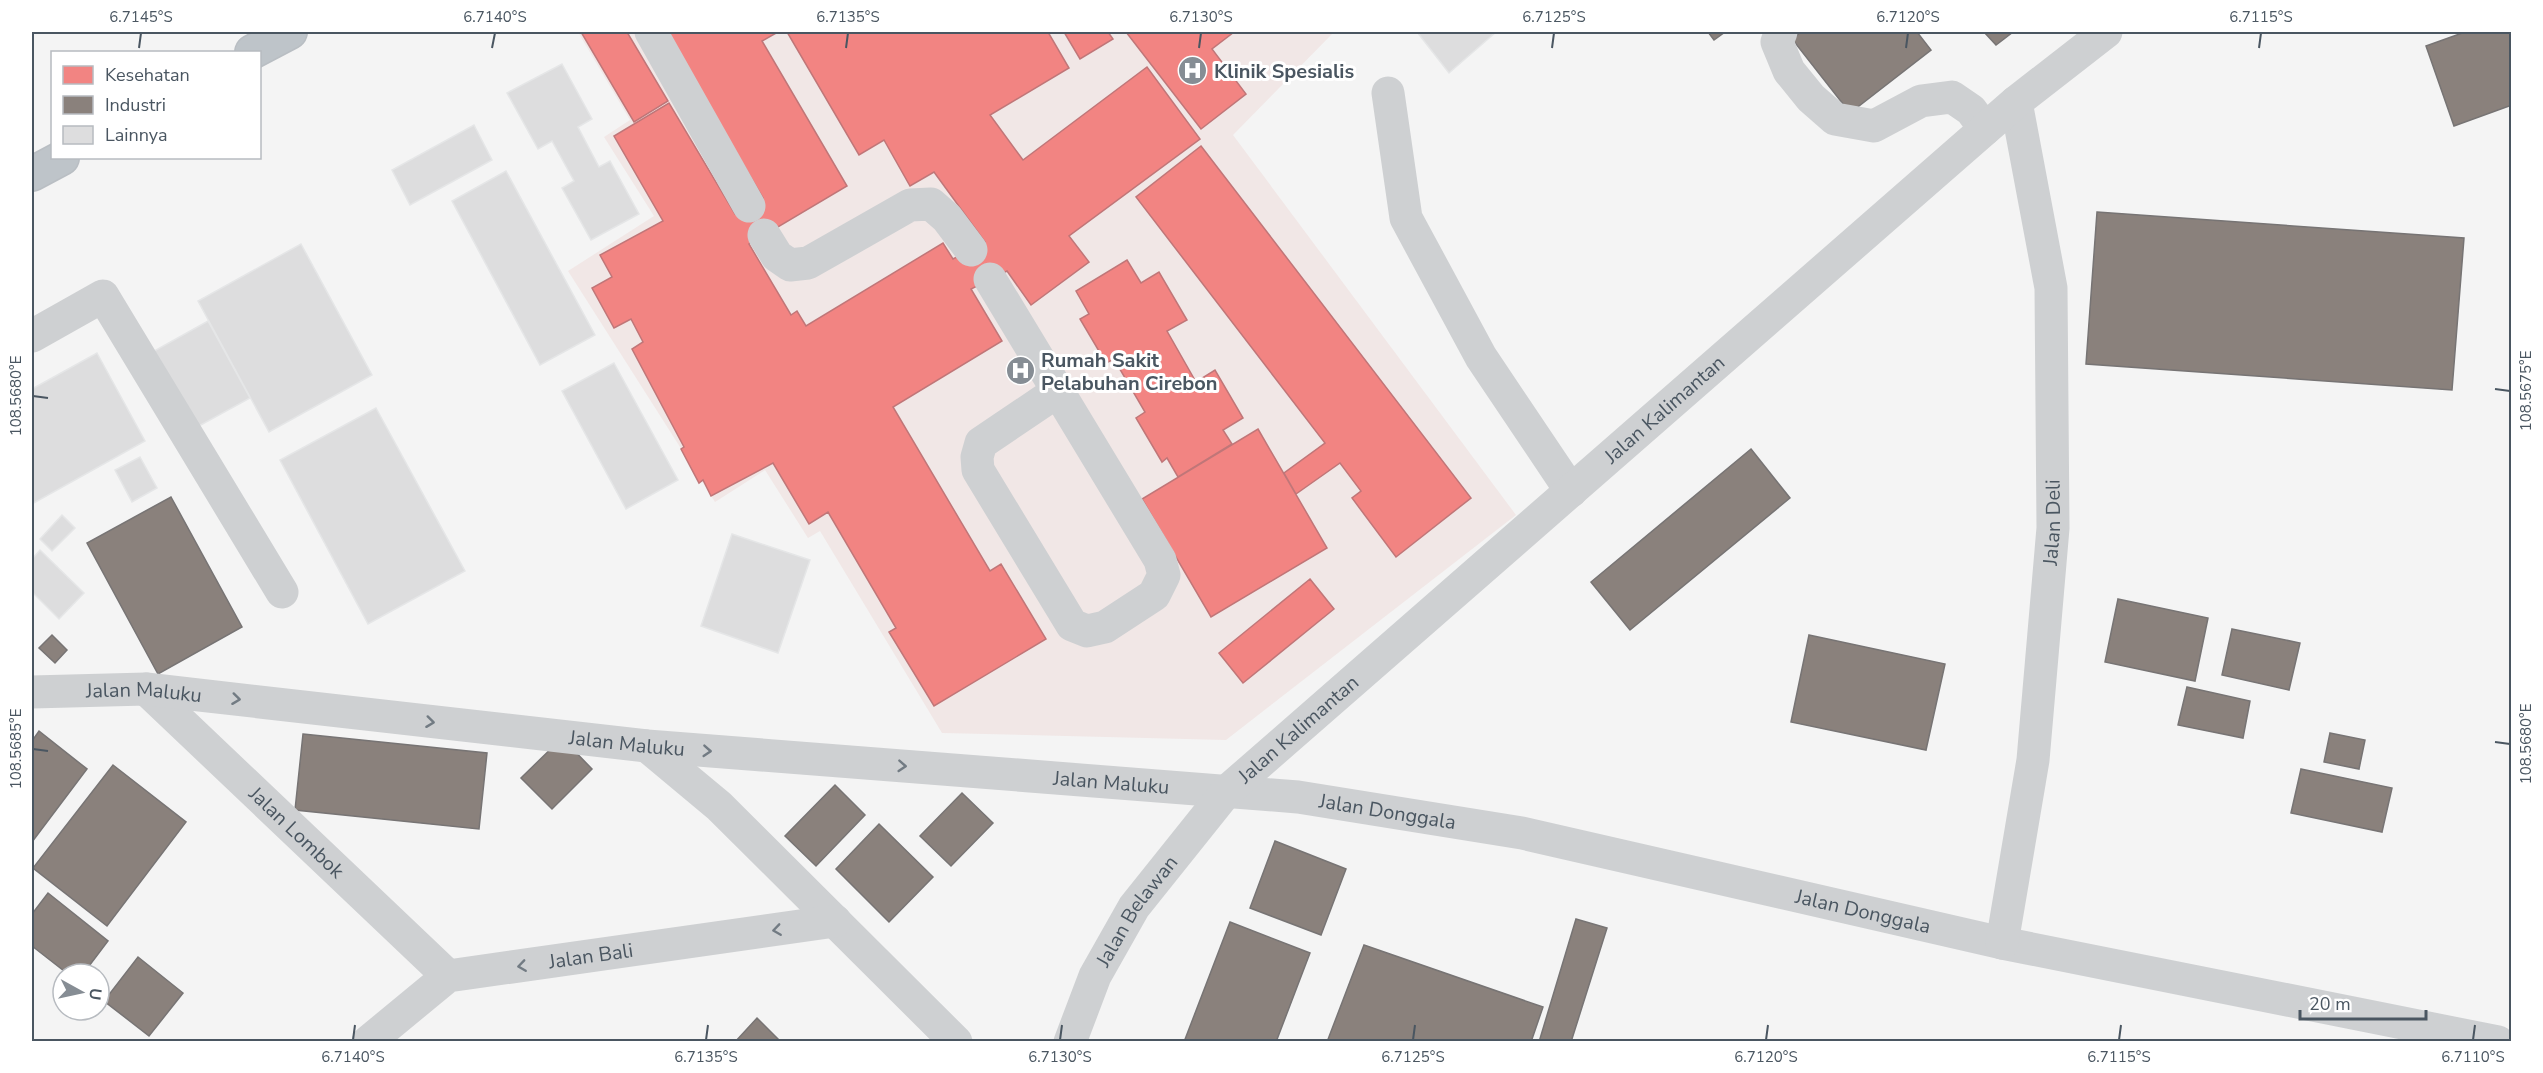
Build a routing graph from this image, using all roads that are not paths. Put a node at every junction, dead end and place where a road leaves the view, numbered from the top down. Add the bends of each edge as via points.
1 (290, 32) edge
2 (651, 32) edge
3 (1781, 32) edge
4 (2106, 32) edge
5 (254, 51) edge
6 (1388, 93) dead end
7 (2016, 102) junction
8 (1985, 129) junction
9 (60, 159) edge
10 (32, 174) edge
11 (748, 206) dead end
12 (764, 235) dead end
13 (971, 250) dead end
14 (990, 279) dead end
15 (32, 336) edge
16 (1058, 391) junction
17 (1570, 491) junction
18 (282, 592) dead end
19 (146, 689) junction
20 (32, 692) edge
21 (646, 747) junction
22 (1226, 792) junction
23 (835, 921) junction
24 (2002, 943) junction
25 (448, 976) junction
26 (368, 1041) edge
27 (956, 1041) edge
28 (1070, 1041) edge
29 (2498, 1041) edge

1 - 5 highway
2 - 11 lane
3 - 8 lane via 1777,42 1789,71 1811,98 1836,119 1874,126 1921,101 1952,97 1971,110
4 - 7 lane, Jalan Kalimantan
6 - 17 lane via 1406,218 1481,357
7 - 8 lane, Jalan Kalimantan
7 - 24 lane, Jalan Deli via 2051,288 2053,528 2033,760
8 - 17 lane, Jalan Kalimantan
9 - 10 highway
12 - 13 lane via 777,256 790,265 808,263 910,205 931,204
14 - 16 lane
15 - 18 lane via 103,296
16 - 16 lane via 1160,560 1164,575 1154,595 1105,627 1087,631 1072,626 978,470 981,443
17 - 22 lane, Jalan Kalimantan
19 - 20 lane, Jalan Maluku
19 -> 21 lane, Jalan Maluku
19 - 25 lane, Jalan Lombok
21 -> 22 lane, Jalan Maluku
21 - 23 lane via 719,806
22 - 24 lane, Jalan Donggala via 1298,797 1522,833
22 - 28 lane, Jalan Belawan via 1134,907 1095,976
23 -> 25 lane, Jalan Bali
23 - 27 lane
24 - 29 lane, Jalan Donggala
25 - 26 lane

